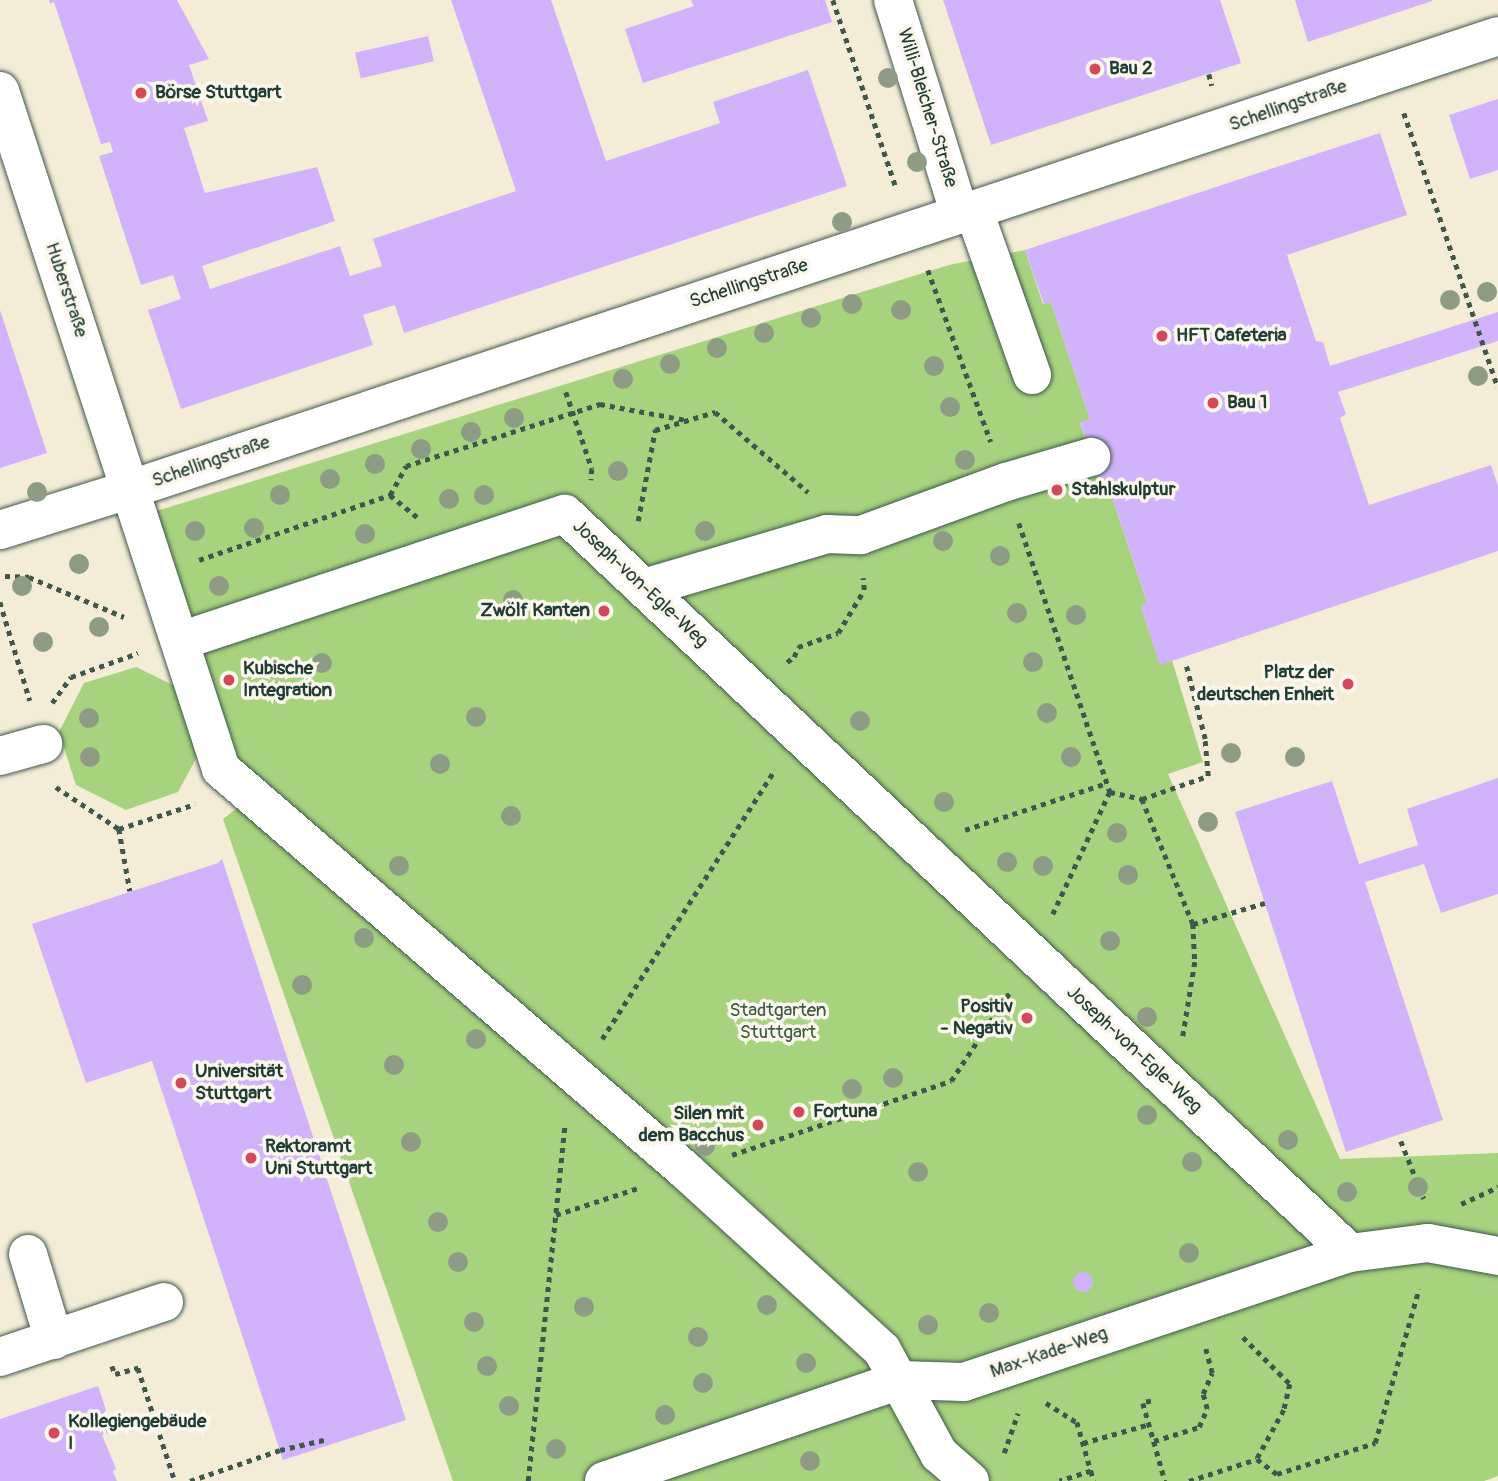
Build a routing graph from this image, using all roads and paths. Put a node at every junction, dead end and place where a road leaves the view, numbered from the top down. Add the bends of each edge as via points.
1 (833, 0) edge
2 (893, 0) edge
3 (1498, 36) edge
4 (0, 91) edge
5 (1410, 128) dead end
6 (967, 213) junction
7 (914, 230) junction
8 (551, 348) junction
9 (1031, 375) dead end
10 (1498, 387) edge
11 (573, 412) junction
12 (689, 420) junction
13 (1091, 457) dead end
14 (1006, 482) junction
15 (131, 489) junction
16 (390, 495) junction
17 (565, 514) junction
18 (0, 530) edge
19 (827, 534) junction
20 (453, 551) junction
21 (861, 566) dead end
22 (0, 575) edge
23 (155, 575) junction
24 (631, 576) junction
25 (168, 636) junction
26 (1186, 665) dead end
27 (779, 668) dead end
28 (50, 705) dead end
29 (43, 744) dead end
30 (0, 756) edge
31 (778, 765) dead end
32 (221, 769) junction
33 (1107, 783) junction
34 (1110, 792) junction
35 (1142, 799) junction
36 (119, 829) dead end
37 (917, 846) junction
38 (1265, 903) dead end
39 (1193, 923) junction
40 (1034, 955) junction
41 (600, 1043) dead end
42 (570, 1073) junction
43 (1175, 1088) junction
44 (1401, 1141) dead end
45 (686, 1171) junction
46 (556, 1215) junction
47 (1428, 1243) junction
48 (1350, 1253) junction
49 (27, 1254) dead end
50 (1498, 1256) edge
51 (1209, 1300) junction
52 (164, 1303) dead end
53 (54, 1340) junction
54 (1205, 1348) dead end
55 (0, 1357) edge
56 (114, 1371) dead end
57 (900, 1380) junction
58 (1151, 1401) dead end
59 (1038, 1405) dead end
60 (1023, 1411) dead end
61 (1150, 1424) junction
62 (328, 1439) dead end
63 (1154, 1441) junction
64 (1083, 1443) junction
65 (1005, 1459) dead end
66 (1257, 1459) junction
67 (1091, 1471) junction
68 (174, 1481) edge
69 (190, 1481) edge
70 (528, 1481) edge
71 (604, 1481) edge
72 (970, 1481) edge
73 (1060, 1481) edge
74 (1094, 1481) edge
75 (1165, 1481) edge
76 (1189, 1481) edge

1 - 7 path via 891,176
2 - 6 street, Willi-Bleicher-Straße
3 - 6 street, Schellingstraße
4 - 15 street, Huberstraße
5 - 10 path
6 - 7 street, Schellingstraße
6 - 9 street, Willi-Bleicher-Straße
7 - 8 street, Schellingstraße
7 - 14 path
8 - 11 path
8 - 15 street, Schellingstraße
11 - 12 path via 600,404
11 - 16 path via 406,466
11 - 17 path via 592,469 591,482
12 - 19 path via 715,412 808,493
12 - 24 path via 655,430
13 - 14 street
14 - 19 street via 860,535
14 - 33 path
15 - 18 street, Schellingstraße
15 - 23 street, Huberstraße
16 - 20 path
16 - 23 path
17 - 20 street, Joseph-von-Egle-Weg
17 - 24 street, Joseph-von-Egle-Weg
19 - 24 street
20 - 25 street, Joseph-von-Egle-Weg
21 - 27 path via 864,590 838,633 798,646 794,657
22 - 25 path via 29,578
23 - 25 street, Huberstraße
24 - 37 street, Joseph-von-Egle-Weg
25 - 28 path via 137,654 71,677
25 - 32 street, Huberstraße
26 - 35 path via 1205,739 1208,776
29 - 30 street
31 - 41 path
32 - 36 path via 206,800
32 - 42 street
33 - 34 path
33 - 37 path
34 - 35 path
34 - 40 path
35 - 39 path
37 - 40 street, Joseph-von-Egle-Weg
38 - 39 path
39 - 43 path via 1195,962
40 - 43 street, Joseph-von-Egle-Weg
40 - 45 path via 951,1081
42 - 45 street
42 - 46 path
43 - 48 street, Joseph-von-Egle-Weg
44 - 47 path via 1432,1219
45 - 46 path
45 - 57 street via 882,1350
46 - 70 path
47 - 48 street, Max-Kade-Weg
47 - 50 street, Max-Kade-Weg
47 - 66 path via 1375,1443 1277,1474
48 - 51 street, Max-Kade-Weg
49 - 53 street
51 - 57 street, Max-Kade-Weg via 964,1382
51 - 66 path via 1290,1384 1284,1410
52 - 53 street
53 - 55 street
54 - 63 path via 1212,1373 1203,1394 1207,1409 1199,1427
56 - 68 path via 138,1368
57 - 71 street, Max-Kade-Weg
57 - 72 street via 939,1454
58 - 61 path via 1143,1403
59 - 64 path via 1047,1403 1077,1422
60 - 65 path via 1016,1414 1003,1448
61 - 63 path
61 - 64 path
62 - 69 path
63 - 75 path
64 - 67 path
66 - 76 path
67 - 73 path
67 - 74 path

